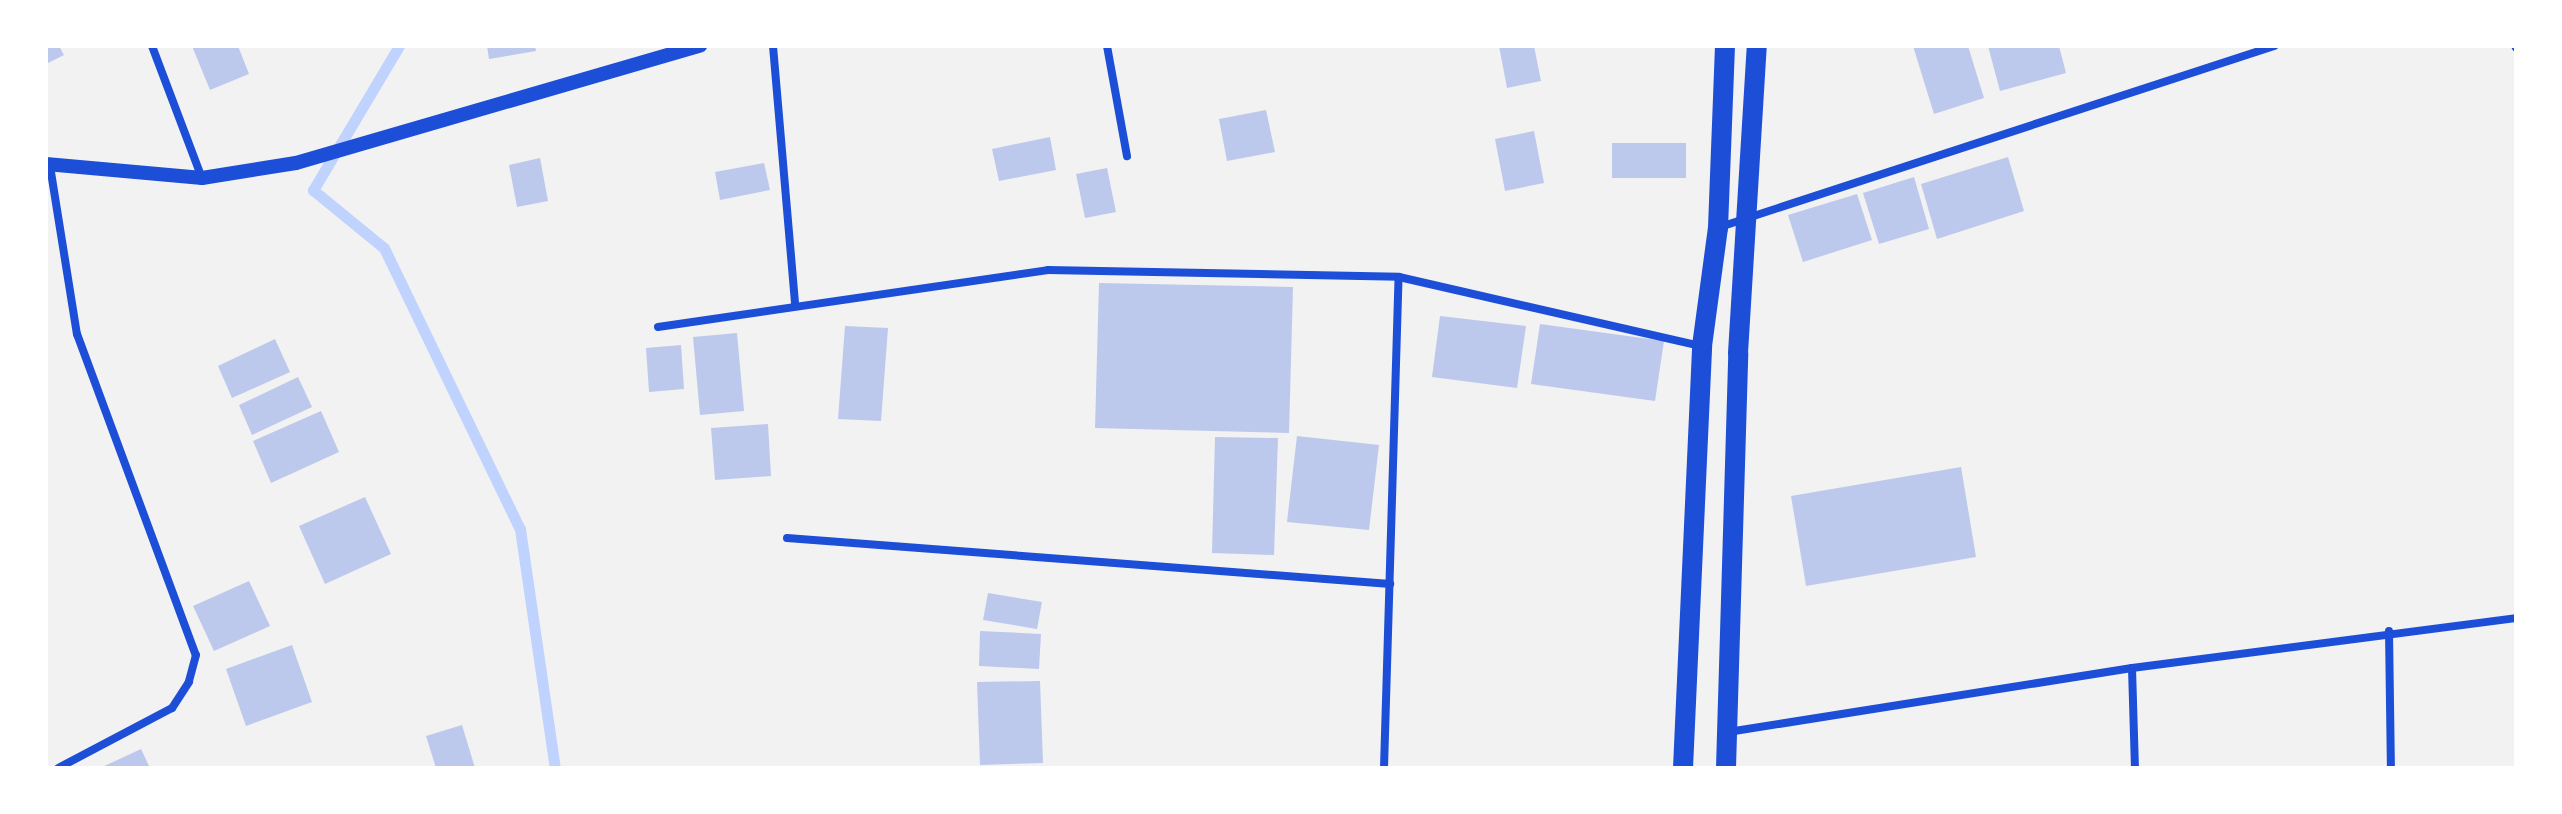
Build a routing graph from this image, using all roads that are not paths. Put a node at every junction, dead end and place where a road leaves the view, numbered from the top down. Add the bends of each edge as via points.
1 (152, 46) edge
2 (700, 46) edge
3 (773, 46) edge
4 (1107, 46) edge
5 (1725, 46) edge
6 (1757, 46) edge
7 (2274, 46) edge
8 (2258, 48) edge
9 (654, 52) edge
10 (1127, 156) dead end
11 (48, 165) edge
12 (202, 178) junction
13 (1745, 219) junction
14 (1718, 228) junction
15 (1399, 277) junction
16 (795, 304) junction
17 (658, 327) dead end
18 (1702, 346) junction
19 (787, 538) dead end
20 (1390, 584) junction
21 (2516, 618) edge
22 (2389, 631) junction
23 (2132, 668) junction
24 (1727, 732) junction
25 (58, 768) edge
26 (1384, 768) edge
27 (1683, 768) edge
28 (1726, 768) edge
29 (2135, 768) edge
30 (2391, 768) edge

1 - 12 street
2 - 9 street
3 - 16 street
4 - 10 street
5 - 14 main road
6 - 13 main road
7 - 8 street
8 - 13 street
9 - 12 street via 296,163
11 - 12 street
11 - 25 street via 77,334 196,655 189,682 172,708
13 - 14 street
13 - 24 main road
14 - 18 main road
15 - 16 street via 1048,270
15 - 18 street
15 - 20 street
16 - 17 street
18 - 27 main road
19 - 20 street
20 - 26 street
21 - 22 street
22 - 23 street
22 - 30 street
23 - 24 street
23 - 29 street
24 - 28 main road

